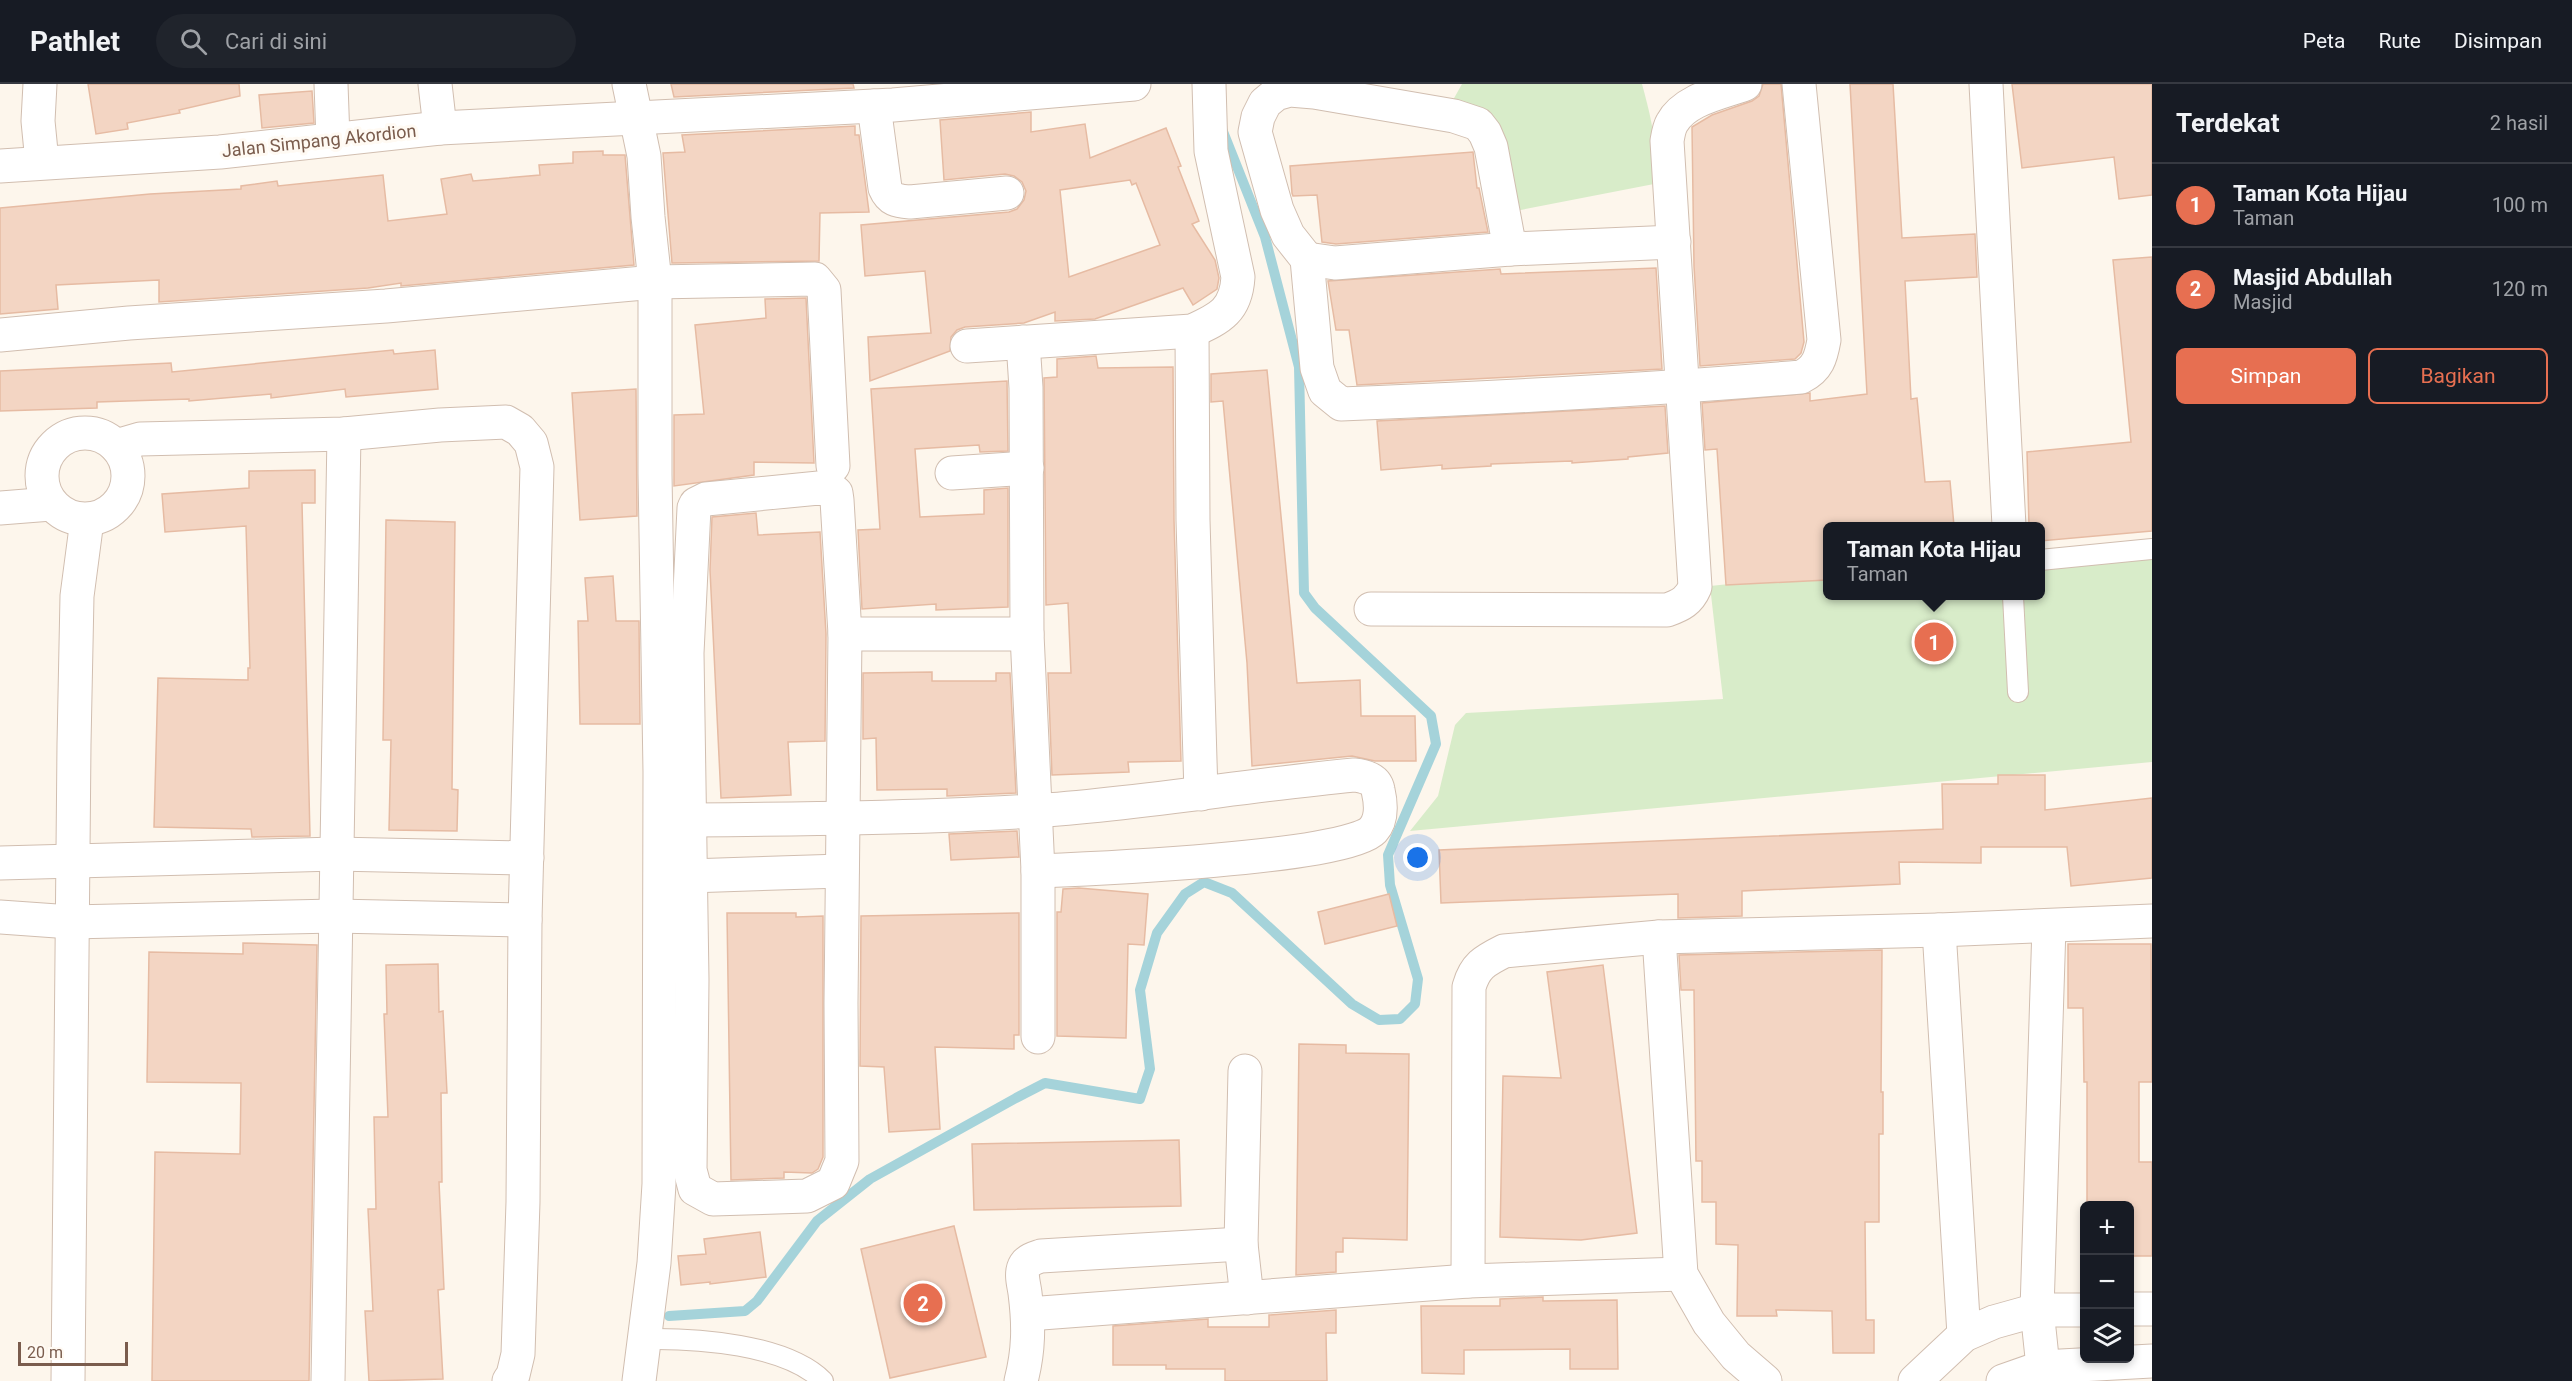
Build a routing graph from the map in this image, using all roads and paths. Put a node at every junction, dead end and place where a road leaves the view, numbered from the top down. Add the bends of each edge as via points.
1 (40, 84) edge
2 (332, 84) edge
3 (435, 84) edge
4 (629, 84) edge
5 (1134, 84) edge
6 (1209, 84) edge
7 (1745, 84) edge
8 (1799, 84) edge
9 (1986, 84) edge
10 (1358, 92) edge
11 (874, 106) junction
12 (638, 119) junction
13 (440, 128) junction
14 (333, 139) junction
15 (42, 162) junction
16 (0, 166) edge
17 (1007, 193) dead end
18 (1674, 242) junction
19 (1509, 249) junction
20 (1307, 259) junction
21 (655, 282) junction
22 (1192, 331) junction
23 (0, 335) edge
24 (1023, 342) junction
25 (967, 346) dead end
26 (1684, 387) junction
27 (344, 434) junction
28 (116, 446) junction
29 (834, 466) dead end
30 (1027, 468) junction
31 (952, 473) dead end
32 (51, 504) junction
33 (0, 508) edge
34 (87, 520) junction
35 (2009, 522) edge
36 (2152, 549) edge
37 (2045, 560) edge
38 (2013, 600) edge
39 (1371, 609) dead end
40 (845, 634) junction
41 (1027, 634) junction
42 (2018, 692) dead end
43 (1201, 794) junction
44 (1034, 811) junction
45 (842, 818) junction
46 (688, 820) junction
47 (335, 854) junction
48 (527, 858) junction
49 (74, 861) junction
50 (0, 863) edge
51 (842, 871) junction
52 (1038, 871) junction
53 (689, 876) junction
54 (335, 916) junction
55 (0, 917) edge
56 (525, 920) junction
57 (2152, 921) edge
58 (71, 922) junction
59 (2049, 926) junction
60 (1940, 930) junction
61 (1659, 937) junction
62 (1038, 1037) dead end
63 (1245, 1071) dead end
64 (1241, 1244) junction
65 (1681, 1274) junction
66 (1468, 1281) junction
67 (1247, 1298) junction
68 (2134, 1309) edge
69 (2152, 1309) edge
70 (2037, 1310) junction
71 (2080, 1310) edge
72 (1028, 1314) junction
73 (1964, 1335) junction
74 (645, 1339) junction
75 (2152, 1361) edge
76 (2043, 1367) junction
77 (68, 1381) edge
78 (328, 1381) edge
79 (509, 1381) edge
80 (639, 1381) edge
81 (823, 1381) edge
82 (1021, 1381) edge
83 (1765, 1381) edge
84 (1915, 1381) edge
85 (2003, 1381) edge

1 - 15 street
2 - 14 street
3 - 13 street
4 - 12 street
5 - 11 street, Jalan Simpang Akordion
6 - 22 street via 1211,151 1238,277 1237,295 1227,310
7 - 18 street via 1698,101 1682,110 1671,124 1667,141
8 - 26 street via 1824,340 1818,364 1801,376
9 - 35 street
10 - 19 street via 1478,124 1491,147
10 - 20 street via 1290,90 1265,103 1258,117 1255,132 1277,210 1288,236
11 - 12 street, Jalan Simpang Akordion
11 - 17 street via 888,196 910,202
12 - 13 street, Jalan Simpang Akordion
12 - 21 street
13 - 14 street, Jalan Simpang Akordion
14 - 15 street, Jalan Simpang Akordion via 220,152
15 - 16 street, Jalan Simpang Akordion
18 - 19 street
18 - 26 street
19 - 20 street via 1335,263
20 - 26 street via 1317,368 1326,391 1341,404
21 - 23 street
21 - 29 street via 820,282 824,290
21 - 74 street via 659,1184
22 - 24 street
22 - 43 street
24 - 25 street
24 - 30 street
26 - 39 street via 1695,587 1690,598 1667,610
27 - 28 street via 140,439
27 - 47 street
27 - 48 street via 506,422 520,429 531,443 537,466
28 - 32 street via 92,433 67,436 56,443 42,466 44,492
28 - 34 street via 128,472 122,499 113,509
30 - 31 street
30 - 41 street
32 - 33 street
32 - 34 street via 61,513
34 - 49 street via 77,596
36 - 37 lane
38 - 42 lane
40 - 41 street
40 - 45 street
40 - 46 street via 837,500 833,489 706,498 696,504 687,653
41 - 44 street
43 - 44 street
43 - 52 street via 1354,775 1373,780 1378,787 1380,820 1366,835 1319,847 1185,864
44 - 45 street
44 - 52 street
45 - 46 street
45 - 51 street
46 - 53 street
47 - 48 street
47 - 49 street
47 - 54 street
48 - 56 street
49 - 50 street
49 - 58 street
51 - 53 street
51 - 53 street via 842,1161 833,1183 807,1196 713,1199 695,1189 690,1170
52 - 62 street
54 - 56 street
54 - 58 street
54 - 78 street
55 - 58 street
56 - 79 street via 519,1342
57 - 59 street
58 - 77 street
59 - 60 street
59 - 70 street
60 - 61 street
60 - 73 street
61 - 65 street
61 - 66 street via 1504,951 1487,959 1474,972 1469,987
63 - 64 street
64 - 67 street
64 - 72 street via 1041,1256 1024,1266
65 - 66 street
65 - 83 street via 1708,1323 1736,1356
66 - 67 street
67 - 72 street
68 - 69 street
70 - 71 street
70 - 73 street
70 - 76 street
72 - 82 street via 1028,1350
73 - 84 street
74 - 80 street
74 - 81 lane via 739,1344 811,1369
75 - 76 street
76 - 85 street

